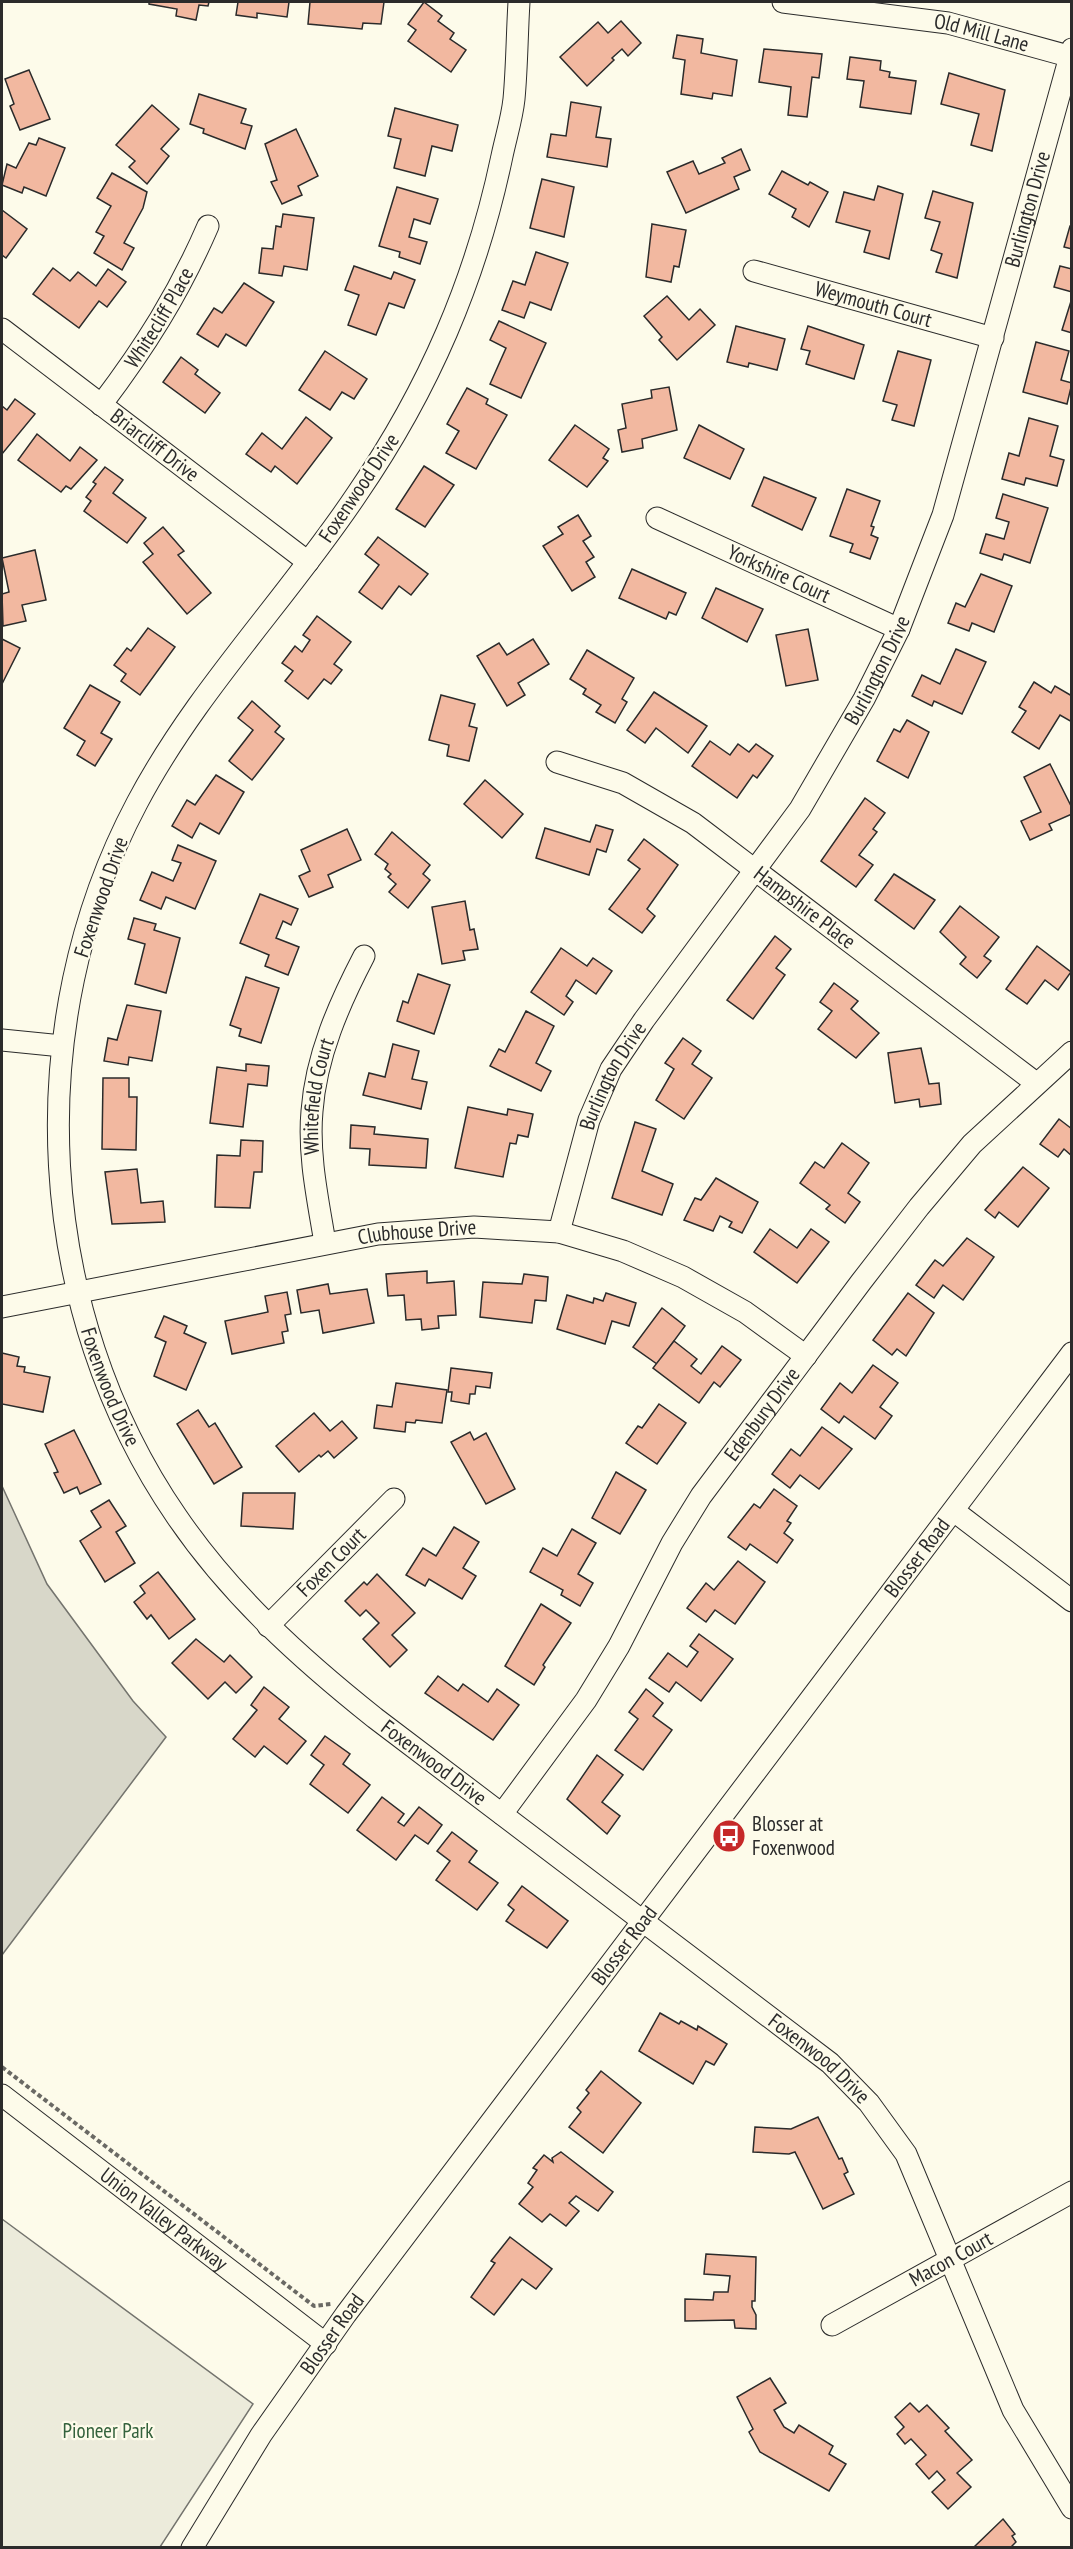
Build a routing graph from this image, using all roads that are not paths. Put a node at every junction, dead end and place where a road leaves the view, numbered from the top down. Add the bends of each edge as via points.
1 (519, 2) edge
2 (790, 2) edge
3 (1071, 54) edge
4 (208, 226) dead end
5 (754, 271) dead end
6 (2, 329) edge
7 (993, 338) junction
8 (102, 405) junction
9 (657, 518) dead end
10 (308, 562) junction
11 (899, 629) junction
12 (557, 762) dead end
13 (756, 870) junction
14 (364, 956) dead end
15 (2, 1040) edge
16 (63, 1046) junction
17 (1071, 1052) edge
18 (1036, 1083) junction
19 (559, 1232) junction
20 (325, 1243) junction
21 (78, 1292) junction
22 (2, 1307) edge
23 (1071, 1353) edge
24 (806, 1356) junction
25 (394, 1499) dead end
26 (954, 1511) junction
27 (1071, 1601) edge
28 (268, 1626) junction
29 (502, 1814) junction
30 (643, 1922) junction
31 (2, 2095) edge
32 (1071, 2192) edge
33 (949, 2260) junction
34 (832, 2325) dead end
35 (326, 2344) junction
36 (1071, 2508) edge
37 (192, 2547) edge

1 - 10 street, Foxenwood Drive via 514,102 490,215 457,310 412,408
2 - 3 street, Old Mill Lane via 948,23
3 - 7 street, Burlington Drive
4 - 8 street, Whitecliff Place via 148,343
5 - 7 street, Weymouth Court
6 - 8 street, Briarcliff Drive
7 - 11 street, Burlington Drive via 943,515
8 - 10 street, Briarcliff Drive
9 - 11 street, Yorkshire Court
10 - 16 street, Foxenwood Drive via 187,722 137,803 105,874 79,957
11 - 13 street, Burlington Drive via 827,765
12 - 13 street, Hampshire Place via 623,783 693,823
13 - 18 street, Hampshire Place
13 - 19 street, Burlington Drive via 611,1069 589,1120
14 - 20 street, Whitefield Court via 339,1003 321,1060 312,1111 314,1176
15 - 16 street
16 - 21 street, Foxenwood Drive via 57,1165
17 - 18 street, Edenbury Drive
18 - 24 street, Edenbury Drive via 972,1144
19 - 20 street, Clubhouse Drive via 474,1227 378,1234
19 - 24 street, Clubhouse Drive via 623,1251 683,1277 745,1312
20 - 21 street, Clubhouse Drive
21 - 22 street, Clubhouse Drive
21 - 28 street, Foxenwood Drive via 115,1407 147,1469 221,1576
23 - 26 street, Blosser Road
24 - 29 street, Edenbury Drive via 701,1496 586,1700
25 - 28 street, Foxen Court
26 - 27 street
26 - 30 street, Blosser Road
28 - 29 street, Foxenwood Drive via 317,1672
29 - 30 street, Foxenwood Drive
30 - 33 street, Foxenwood Drive via 830,2063 869,2103 906,2154
30 - 35 street, Blosser Road
31 - 35 street, Union Valley Parkway
32 - 33 street, Macon Court
33 - 34 street, Macon Court
33 - 36 street, Foxenwood Drive via 1013,2410
35 - 37 street, Blosser Road via 261,2435

